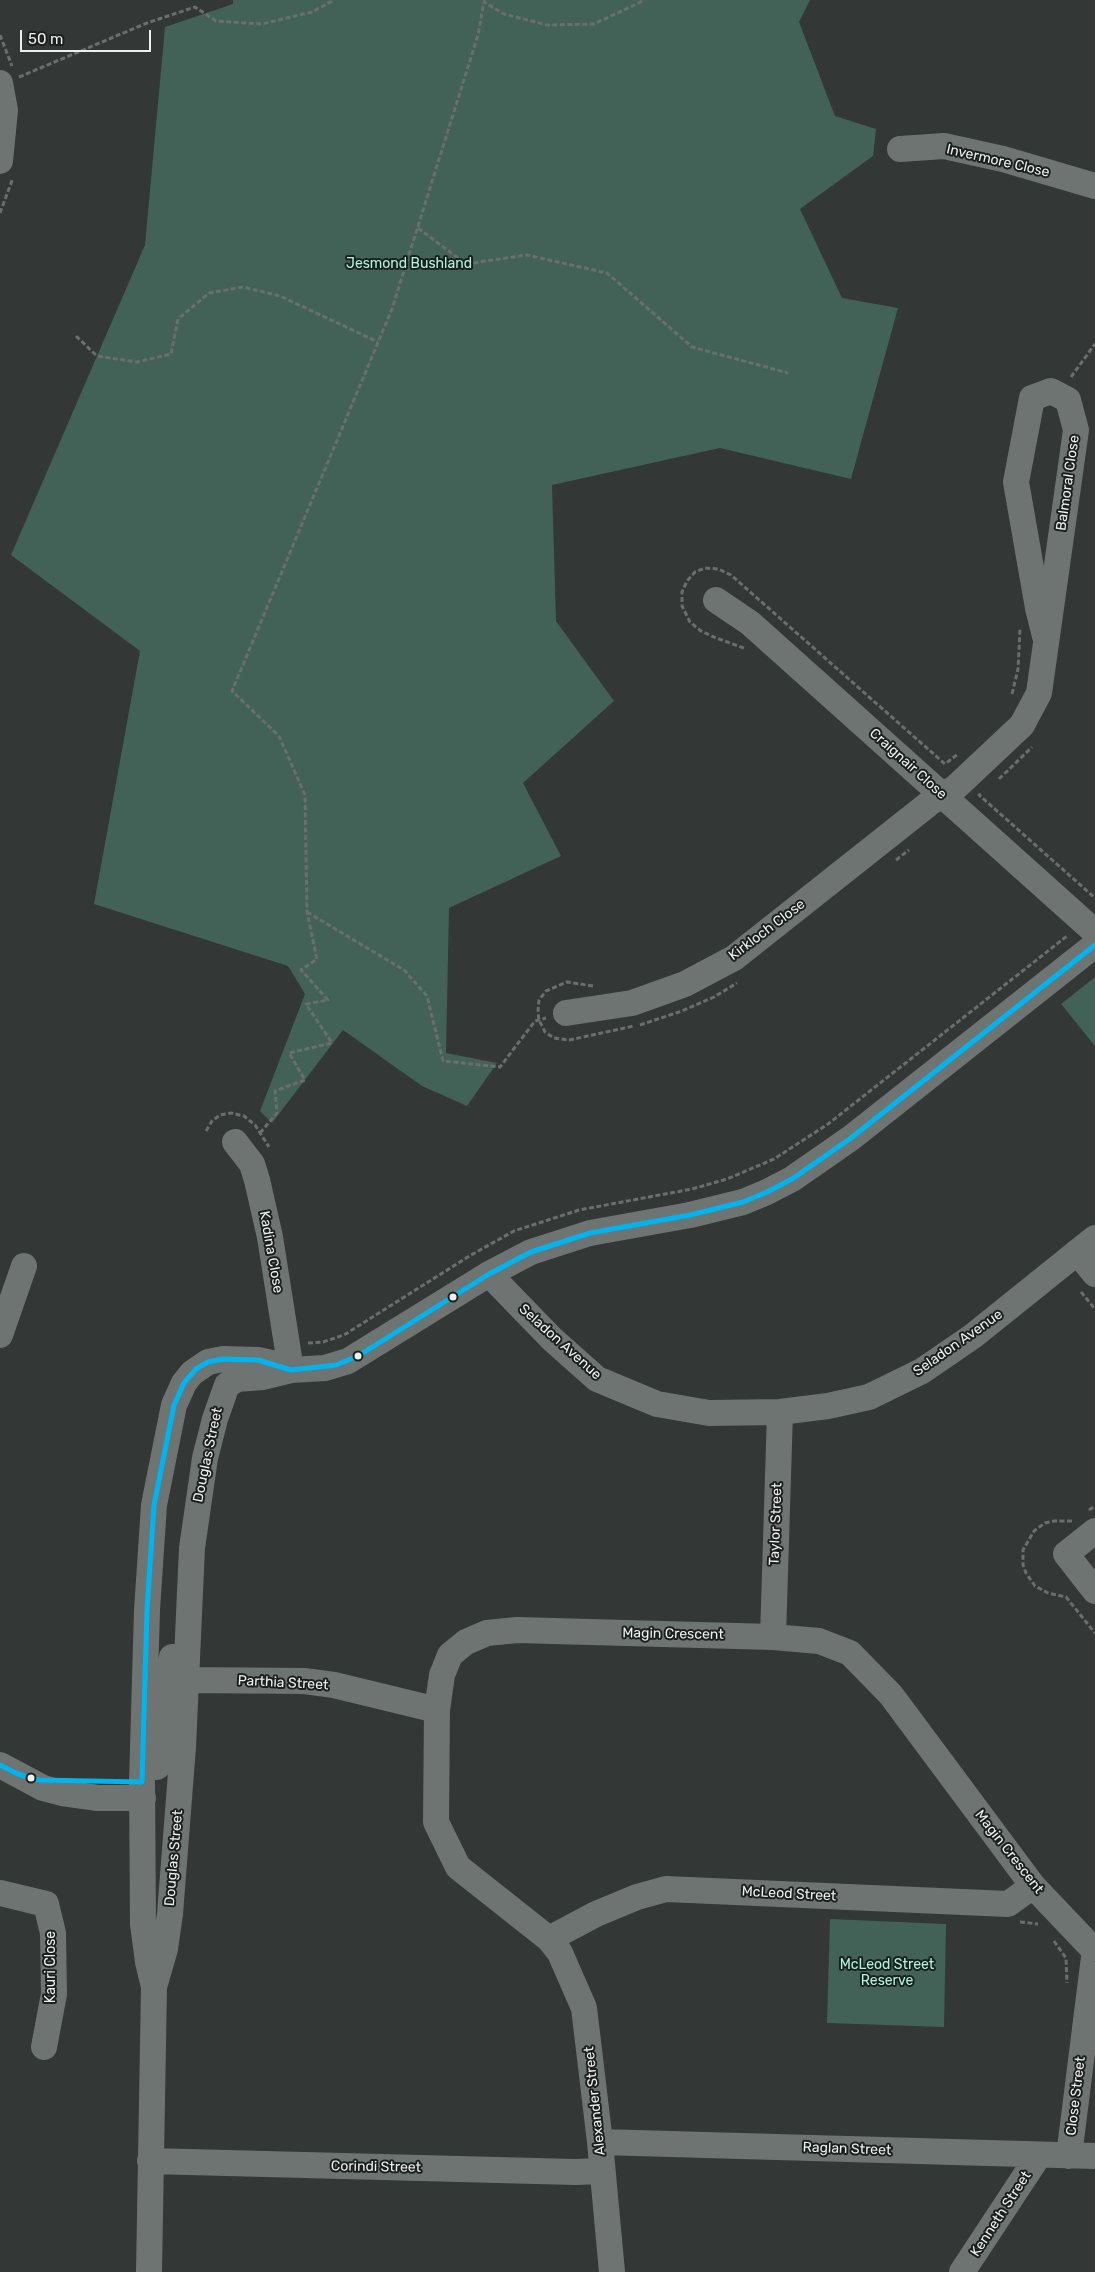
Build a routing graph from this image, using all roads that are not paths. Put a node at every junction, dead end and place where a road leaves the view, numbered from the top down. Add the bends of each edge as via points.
1 (8, 81) edge
2 (900, 149) dead end
3 (0, 161) edge
4 (1095, 186) edge
5 (716, 600) dead end
6 (1045, 636) junction
7 (943, 795) junction
8 (1095, 932) edge
9 (1095, 945) edge
10 (566, 1013) road end
11 (235, 1142) dead end
12 (1086, 1245) edge
13 (24, 1266) dead end
14 (489, 1274) junction
15 (1095, 1274) edge
16 (0, 1336) edge
17 (291, 1370) junction
18 (780, 1412) junction
19 (1095, 1531) edge
20 (192, 1548) junction
21 (1095, 1591) edge
22 (773, 1637) junction
23 (186, 1680) junction
24 (437, 1710) junction
25 (9, 1770) edge
26 (145, 1790) junction
27 (1034, 1886) junction
28 (0, 1892) edge
29 (170, 1914) junction
30 (549, 1939) junction
31 (1094, 1949) edge
32 (154, 1987) junction
33 (44, 2047) dead end
34 (600, 2142) junction
35 (1039, 2155) junction
36 (1069, 2156) junction
37 (1095, 2156) edge
38 (150, 2161) junction
39 (602, 2171) junction
40 (148, 2272) edge
41 (612, 2272) edge
42 (962, 2272) edge

1 - 3 street
2 - 4 street, Invermore Close via 944,146 1003,159
5 - 7 street, Craignair Close via 750,623
6 - 6 street, Balmoral Close via 1016,482 1032,398 1051,391 1068,400 1076,430
6 - 7 street, Balmoral Close via 1039,693 1022,725 955,788
7 - 8 street, Craignair Close
7 - 10 street, Kirkloch Close via 734,958 685,984 632,1003
9 - 14 street via 851,1138 792,1179 743,1202 570,1239 531,1252
11 - 17 street, Kadina Close via 252,1164 257,1180 270,1237
12 - 15 street
12 - 18 street, Seladon Avenue via 973,1336 922,1371 869,1397
13 - 16 street
14 - 17 street via 348,1361 326,1368
14 - 18 street, Seladon Avenue via 552,1339 597,1379 657,1404 709,1413
17 - 20 street, Douglas Street via 262,1377 237,1378 225,1388 205,1458
17 - 26 street, Douglas Street via 258,1360 212,1361 192,1373 174,1405 160,1470 150,1544
18 - 22 street, Taylor Street
19 - 21 street via 1066,1554
20 - 23 street, Douglas Street
20 - 26 street via 174,1644 157,1770
22 - 24 street, Magin Crescent via 517,1630 487,1633 466,1642 450,1655 442,1675
22 - 27 street, Magin Crescent via 819,1641 850,1653 868,1670 891,1695
23 - 24 street, Parthia Street via 304,1681
23 - 29 street, Douglas Street
24 - 30 street, Magin Crescent via 436,1822 458,1867
25 - 26 street via 43,1788 73,1796
26 - 29 street via 157,1814 160,1876
26 - 32 street, Douglas Street via 143,1924
27 - 30 street, McLeod Street via 1008,1904 666,1888 596,1914
27 - 31 street, Magin Crescent
28 - 33 street, Kauri Close via 46,1904 53,1933 54,1994
29 - 32 street, Douglas Street via 165,1949
30 - 34 street, Alexander Street via 560,1953 584,2008
31 - 36 street, Close Street
32 - 38 street, Douglas Street
34 - 35 street, Raglan Street
34 - 39 street, Alexander Street
35 - 36 street, Raglan Street
35 - 42 street, Kenneth Street
36 - 37 street, Raglan Street
38 - 39 street, Corindi Street
38 - 40 street, Douglas Street
39 - 41 street, Alexander Street

